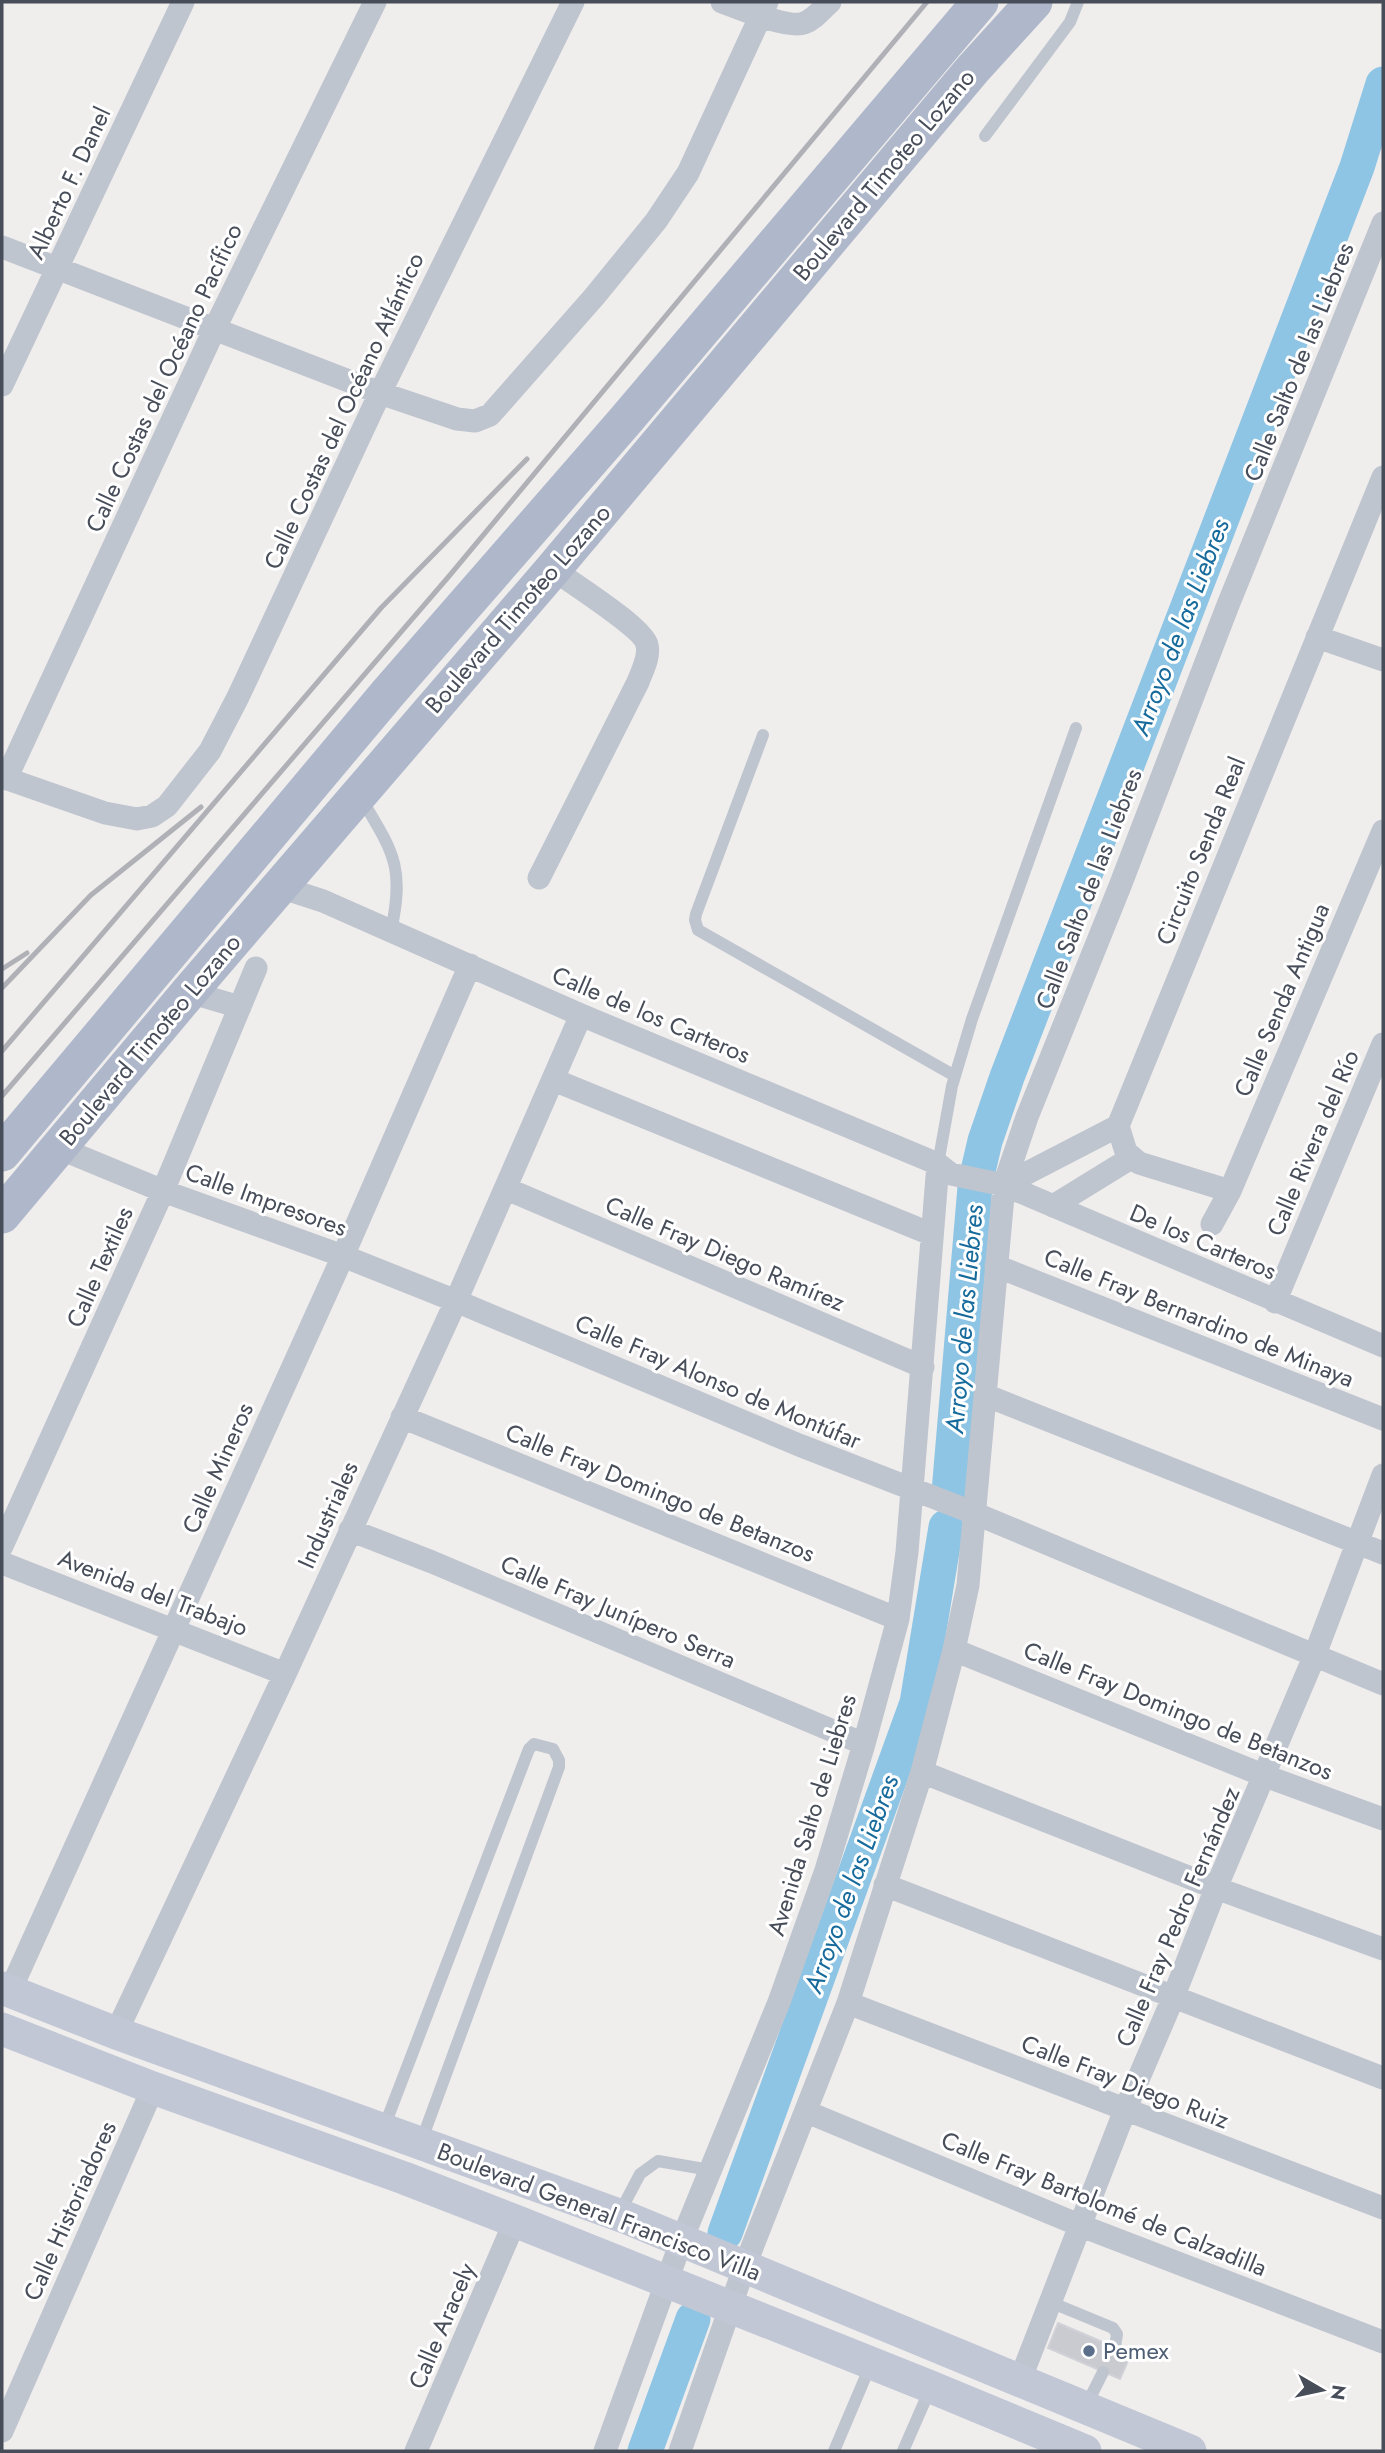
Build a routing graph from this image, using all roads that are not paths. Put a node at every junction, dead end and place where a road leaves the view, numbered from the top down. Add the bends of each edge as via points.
1 (183, 2) edge
2 (376, 2) edge
3 (573, 2) edge
4 (722, 2) edge
5 (830, 2) edge
6 (981, 2) edge
7 (1034, 2) edge
8 (1078, 2) edge
9 (763, 9) edge
10 (985, 136) dead end
11 (1383, 223) edge
12 (2, 247) edge
13 (58, 267) junction
14 (215, 328) junction
15 (2, 385) edge
16 (380, 393) junction
17 (1383, 477) edge
18 (553, 569) junction
19 (1317, 637) junction
20 (1383, 660) edge
21 (1076, 728) dead end
22 (763, 735) dead end
23 (4, 778) edge
24 (359, 795) junction
25 (1383, 831) edge
26 (539, 878) dead end
27 (280, 887) junction
28 (391, 930) junction
29 (470, 965) junction
30 (256, 968) dead end
31 (189, 992) junction
32 (240, 1007) junction
33 (581, 1015) junction
34 (1383, 1044) edge
35 (955, 1076) junction
36 (554, 1080) junction
37 (1118, 1126) junction
38 (59, 1148) junction
39 (2, 1153) edge
40 (1131, 1158) junction
41 (945, 1169) junction
42 (997, 1183) junction
43 (507, 1189) junction
44 (163, 1191) junction
45 (1230, 1191) junction
46 (1053, 1206) junction
47 (2, 1215) edge
48 (1212, 1224) dead end
49 (931, 1234) junction
50 (343, 1256) junction
51 (996, 1266) junction
52 (456, 1301) junction
53 (1275, 1302) junction
54 (1383, 1346) edge
55 (923, 1367) junction
56 (985, 1395) junction
57 (402, 1417) junction
58 (1383, 1419) edge
59 (1383, 1475) edge
60 (916, 1492) junction
61 (967, 1511) junction
62 (350, 1530) junction
63 (1355, 1543) junction
64 (2, 1546) edge
65 (1383, 1553) edge
66 (2, 1563) edge
67 (898, 1619) junction
68 (174, 1629) junction
69 (954, 1650) junction
70 (1314, 1657) junction
71 (285, 1674) junction
72 (1383, 1684) edge
73 (864, 1744) junction
74 (922, 1772) junction
75 (1265, 1776) junction
76 (1383, 1819) edge
77 (885, 1885) junction
78 (1216, 1888) junction
79 (1383, 1949) edge
80 (6, 1989) edge
81 (1173, 1998) junction
82 (848, 2003) junction
83 (2, 2029) edge
84 (116, 2033) junction
85 (1383, 2078) edge
86 (153, 2088) junction
87 (1125, 2110) junction
88 (807, 2112) junction
89 (383, 2130) junction
90 (421, 2142) junction
91 (710, 2170) junction
92 (1383, 2208) edge
93 (618, 2215) junction
94 (515, 2221) junction
95 (1079, 2225) junction
96 (689, 2245) junction
97 (738, 2265) junction
98 (672, 2285) junction
99 (1050, 2302) junction
100 (724, 2306) junction
101 (1383, 2342) edge
102 (1115, 2347) dead end
103 (871, 2364) junction
104 (1103, 2372) dead end
105 (1020, 2380) junction
106 (931, 2387) junction
107 (1086, 2407) junction
108 (2, 2431) edge
109 (1050, 2444) edge
110 (416, 2451) edge
111 (605, 2451) edge
112 (680, 2451) edge
113 (834, 2451) edge
114 (903, 2451) edge
115 (1085, 2451) edge
116 (1190, 2451) edge

1 - 13 street, Alberto F. Danel
2 - 14 street, Calle Costas del Océano Pacífico
3 - 16 street, Calle Costas del Océano Atlántico
4 - 9 street
5 - 9 street via 814,18 798,24
6 - 39 main road, Boulevard Timoteo Lozano via 388,693
7 - 18 main road, Boulevard Timoteo Lozano
8 - 10 lane via 1070,22
9 - 16 street via 688,173 656,221 490,415 475,421 457,419
11 - 42 street, Calle Salto de las Liebres
12 - 13 street
13 - 14 street
13 - 15 street, Alberto F. Danel
14 - 16 street
14 - 23 street, Calle Costas del Océano Pacífico
16 - 23 street, Calle Costas del Océano Atlántico via 238,697 210,751 167,806 137,819 105,813
17 - 19 street, Circuito Senda Real
18 - 24 main road, Boulevard Timoteo Lozano
18 - 26 street via 636,629 647,643 648,655
19 - 20 street
19 - 37 street, Circuito Senda Real
21 - 35 lane
22 - 35 lane via 696,914 698,930
24 - 27 main road, Boulevard Timoteo Lozano
24 - 28 lane via 389,844 397,870
25 - 45 street, Calle Senda Antigua
27 - 28 street, Calle de los Carteros
27 - 31 main road, Boulevard Timoteo Lozano
28 - 29 street, Calle de los Carteros
29 - 33 street, Calle de los Carteros
29 - 50 street, Calle Mineros
30 - 32 street, Calle Textiles
31 - 32 street
31 - 38 main road, Boulevard Timoteo Lozano
32 - 44 street, Calle Textiles
33 - 36 street, Industriales
33 - 41 street, Calle de los Carteros
34 - 53 street, Calle Rivera del Río
35 - 41 lane via 945,1118
36 - 43 street, Industriales
36 - 49 street
37 - 40 street
37 - 42 street
38 - 44 street, Calle Impresores
38 - 47 main road, Boulevard Timoteo Lozano
40 - 45 street
40 - 46 street
41 - 42 street, Calle de los Carteros
41 - 49 street, Avenida Salto de Liebres
42 - 46 street, De los Carteros
42 - 51 street
43 - 52 street, Industriales
43 - 55 street, Calle Fray Diego Ramírez
44 - 50 street, Calle Impresores
44 - 64 street, Calle Textiles
45 - 48 street, Calle Senda Antigua
46 - 53 street, De los Carteros
49 - 55 street, Avenida Salto de Liebres
50 - 52 street, Calle Impresores
50 - 68 street, Calle Mineros
51 - 56 street
51 - 58 street, Calle Fray Bernardino de Minaya
52 - 57 street, Industriales
52 - 60 street, Calle Fray Alonso de Montúfar
53 - 54 street, De los Carteros
55 - 60 street, Avenida Salto de Liebres
56 - 61 street
56 - 63 street
57 - 62 street, Industriales
57 - 67 street, Calle Fray Domingo de Betanzos
59 - 63 street, Calle Fray Pedro Fernández
60 - 61 street, Calle Fray Alonso de Montúfar
60 - 67 street, Avenida Salto de Liebres
61 - 69 street via 968,1585
61 - 70 street, Calle Fray Alonso de Montúfar
62 - 71 street, Industriales
62 - 73 street, Calle Fray Junípero Serra
63 - 65 street
63 - 70 street, Calle Fray Pedro Fernández
66 - 68 street, Avenida del Trabajo
67 - 73 street, Avenida Salto de Liebres
68 - 71 street, Avenida del Trabajo
68 - 80 street, Calle Mineros
69 - 74 street
69 - 75 street, Calle Fray Domingo de Betanzos
70 - 72 street, Calle Fray Alonso de Montúfar
70 - 75 street, Calle Fray Pedro Fernández
71 - 84 street, Industriales
73 - 91 street, Avenida Salto de Liebres via 779,2002
74 - 77 street
74 - 78 street
75 - 76 street, Calle Fray Domingo de Betanzos
75 - 78 street, Calle Fray Pedro Fernández
77 - 81 street
77 - 82 street
78 - 79 street
78 - 81 street, Calle Fray Pedro Fernández
80 - 84 main road, Boulevard General Francisco Villa
81 - 85 street
81 - 87 street, Calle Fray Pedro Fernández
82 - 87 street, Calle Fray Diego Ruiz
82 - 88 street
83 - 86 main road, Boulevard General Francisco Villa
84 - 89 main road, Boulevard General Francisco Villa
86 - 94 main road, Boulevard General Francisco Villa
86 - 108 street, Calle Historiadores
87 - 92 street, Calle Fray Diego Ruiz
87 - 95 street, Calle Fray Pedro Fernández
88 - 95 street, Calle Fray Bartolomé de Calzadilla
88 - 97 street
89 - 90 main road, Boulevard General Francisco Villa
89 - 90 lane via 529,1749 538,1744 553,1749 559,1767
90 - 93 main road, Boulevard General Francisco Villa
91 - 93 lane via 658,2161 640,2174
91 - 96 street, Avenida Salto de Liebres
93 - 96 main road, Boulevard General Francisco Villa
94 - 98 main road, Boulevard General Francisco Villa
94 - 110 street, Calle Aracely
95 - 99 street, Calle Fray Pedro Fernández
95 - 101 street, Calle Fray Bartolomé de Calzadilla
96 - 97 main road, Boulevard General Francisco Villa
96 - 98 street, Avenida Salto de Liebres
97 - 100 street
97 - 105 main road, Boulevard General Francisco Villa
98 - 100 main road, Boulevard General Francisco Villa
98 - 111 street, Avenida Salto de Liebres
99 - 102 lane via 1113,2328
99 - 105 street, Calle Fray Pedro Fernández
100 - 103 main road, Boulevard General Francisco Villa
100 - 112 street
103 - 106 main road, Boulevard General Francisco Villa
103 - 113 lane
104 - 107 lane
105 - 107 main road, Boulevard General Francisco Villa
106 - 109 main road, Boulevard General Francisco Villa
106 - 114 lane
107 - 116 main road, Boulevard General Francisco Villa
109 - 115 main road, Boulevard General Francisco Villa

